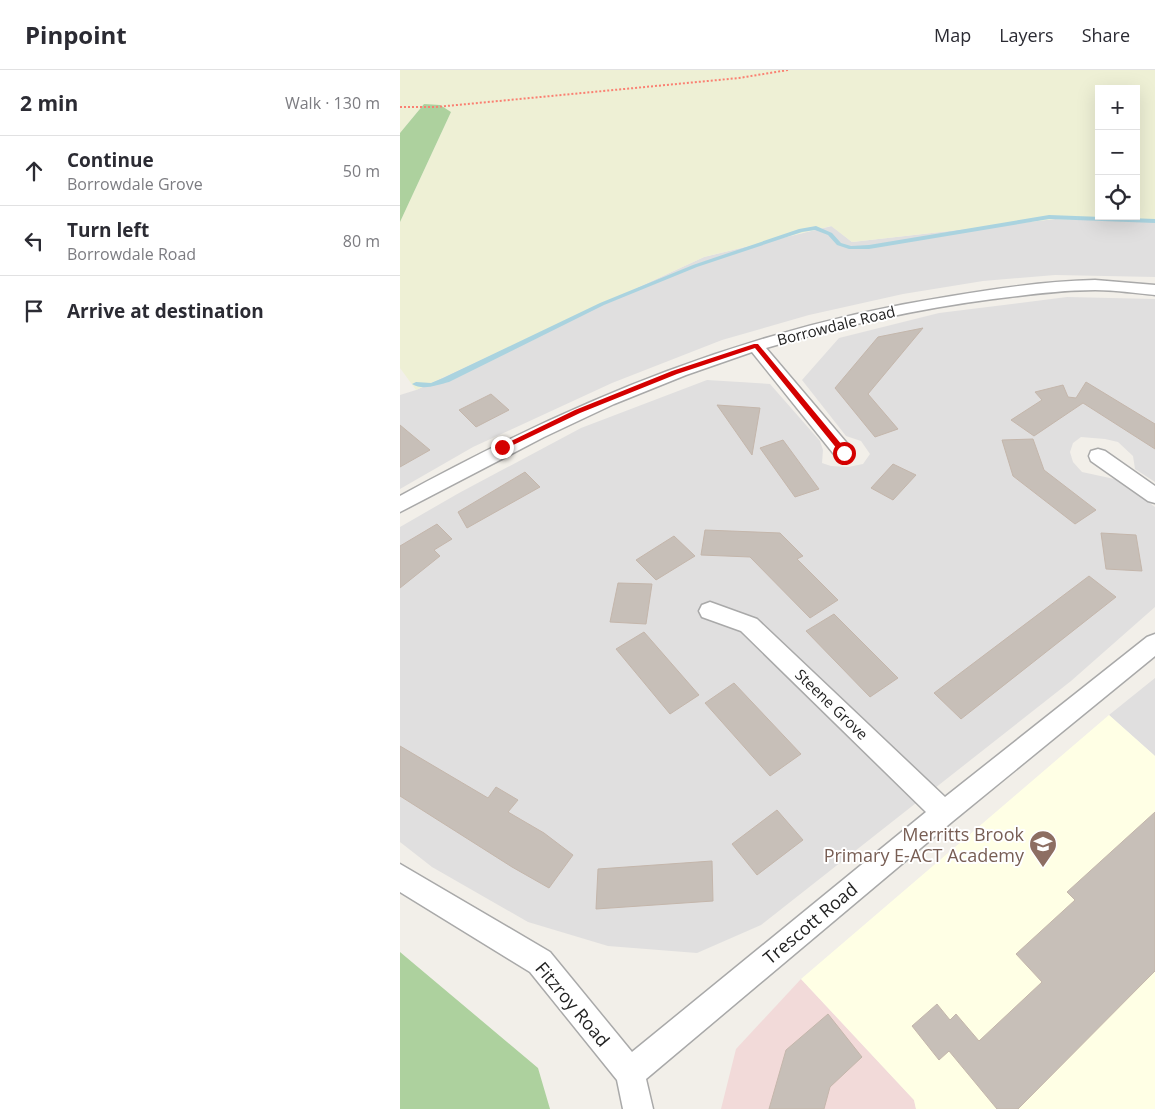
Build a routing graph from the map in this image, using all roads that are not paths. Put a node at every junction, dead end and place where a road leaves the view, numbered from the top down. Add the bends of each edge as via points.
1 (1155, 290) edge
2 (756, 346) junction
3 (844, 453) dead end
4 (1098, 456) dead end
5 (1155, 496) edge
6 (400, 505) edge
7 (710, 611) dead end
8 (1155, 643) edge
9 (944, 813) junction
10 (400, 877) edge
11 (630, 1073) junction
12 (638, 1109) edge

1 - 2 street, Borrowdale Road via 1095,285 952,299 829,324
2 - 3 street
2 - 6 street, Borrowdale Road via 674,372 578,412 502,447
4 - 5 street
7 - 9 street, Steene Grove via 749,625
8 - 9 street, Trescott Road
9 - 11 street, Trescott Road
10 - 11 street, Fitzroy Road via 540,962
11 - 12 street, Fitzroy Road

